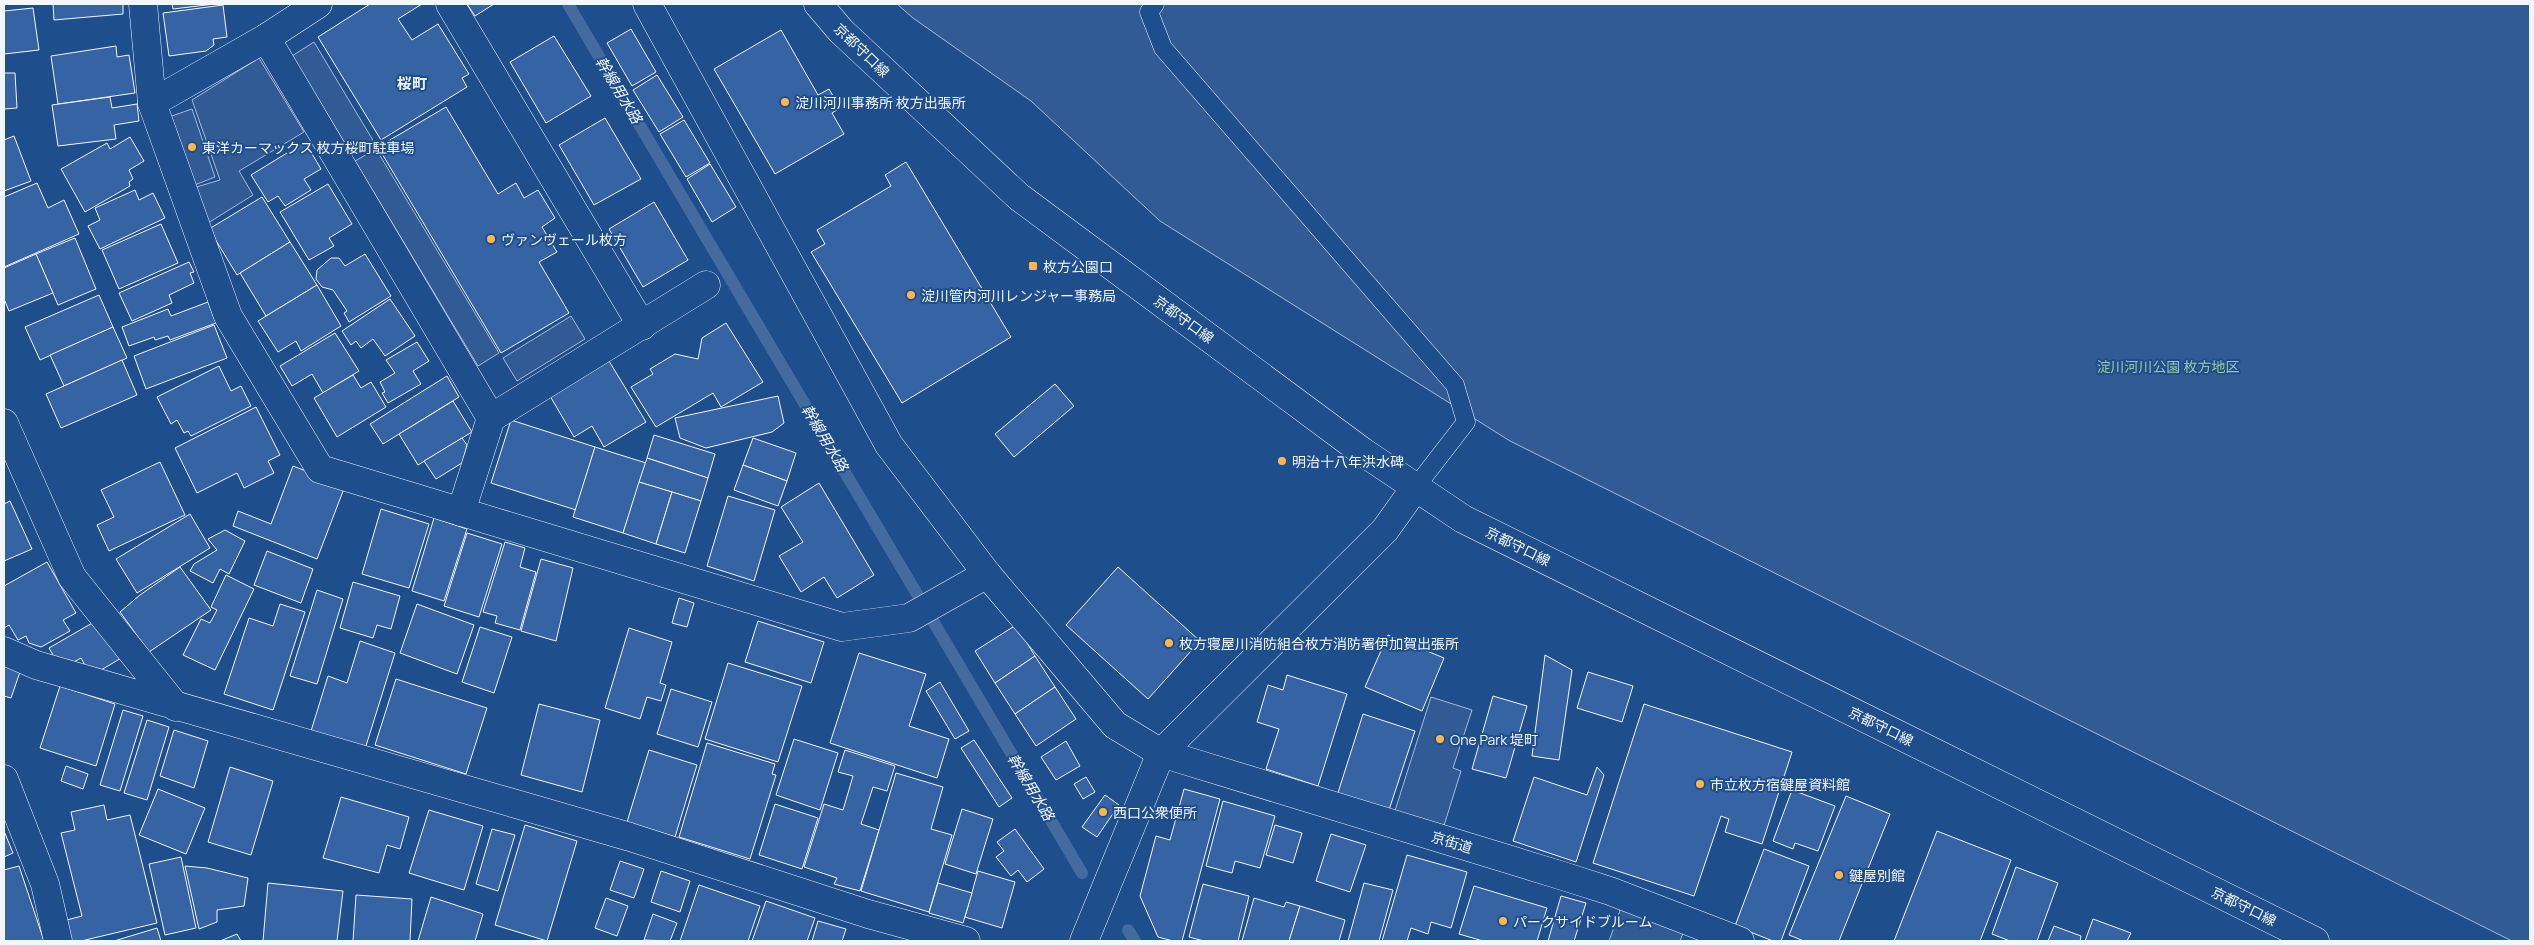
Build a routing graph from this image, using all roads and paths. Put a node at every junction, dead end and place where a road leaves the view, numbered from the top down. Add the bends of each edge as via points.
1 (143, 4) edge
2 (318, 4) edge
3 (450, 4) edge
4 (647, 4) edge
5 (818, 4) edge
6 (1155, 4) edge
7 (266, 38) junction
8 (152, 103) junction
9 (706, 285) dead end
10 (642, 326) junction
11 (492, 418) junction
12 (4, 423) edge
13 (1415, 488) junction
14 (462, 512) junction
15 (987, 574) junction
16 (4, 651) edge
17 (176, 707) junction
18 (1161, 753) junction
19 (4, 779) edge
20 (1089, 930) edge
21 (58, 941) edge
22 (966, 941) edge
23 (1740, 941) edge
24 (2315, 941) edge

1 - 8 street
2 - 7 street
3 - 10 street
4 - 15 street, 京街道 via 889,445
5 - 13 street, 京都守口線 via 841,31 1019,197
6 - 13 lane via 1148,12 1163,48 1454,385 1466,422
7 - 8 street
7 - 11 street
8 - 14 street via 228,316 320,469
9 - 10 street
10 - 11 street
11 - 14 street
12 - 17 street via 72,577
13 - 18 street via 1385,530
13 - 24 street, 京都守口線 via 1463,519
14 - 15 street via 842,627 909,618
15 - 18 street, 京街道 via 1115,725
16 - 17 street via 36,665
17 - 22 street via 630,837 868,914
18 - 20 street
18 - 23 street, 京街道 via 1591,885
19 - 21 street via 45,884

